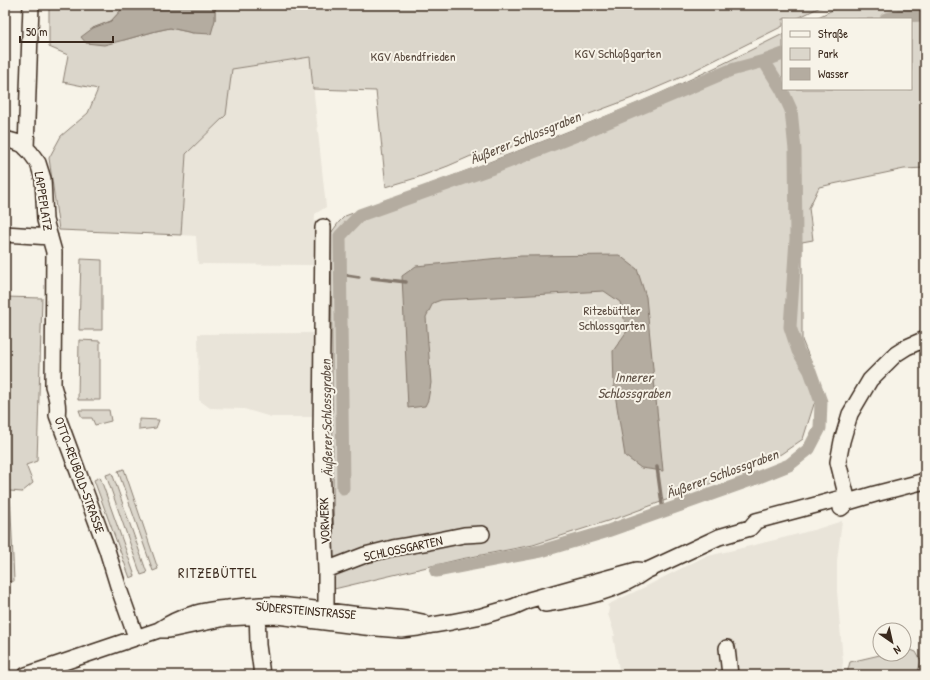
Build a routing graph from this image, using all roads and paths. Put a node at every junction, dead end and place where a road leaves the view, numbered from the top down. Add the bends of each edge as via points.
1 (31, 5) edge
2 (5, 139) edge
3 (26, 148) junction
4 (323, 227) dead end
5 (5, 234) edge
6 (50, 237) junction
7 (925, 339) edge
8 (925, 481) edge
9 (848, 502) junction
10 (482, 534) dead end
11 (326, 570) junction
12 (257, 611) junction
13 (326, 617) junction
14 (136, 637) junction
15 (727, 648) dead end
16 (26, 675) edge
17 (262, 675) edge
18 (730, 675) edge

1 - 3 street
2 - 3 street, LAPPEPLATZ
3 - 6 street, LAPPEPLATZ via 38,163 42,175 45,220
4 - 11 street, VORWERK via 321,436
5 - 6 street, LAPPEPLATZ
6 - 14 street, OTTO-REUBOLD-STRASSE via 54,252 53,386 57,415
7 - 9 street via 896,354 870,380 850,414 838,462
8 - 9 street, SÜDERSTEINSTRASSE
9 - 13 street, SÜDERSTEINSTRASSE via 840,508 796,520 758,530 750,528 719,537 646,571 637,570 604,578 482,616 433,625 407,619
10 - 11 street, SCHLOSSGARTEN via 393,548
11 - 13 street, VORWERK
12 - 13 street, SÜDERSTEINSTRASSE via 289,606
12 - 14 street, SÜDERSTEINSTRASSE via 207,610 175,620 159,630
12 - 17 street
14 - 16 street, SÜDERSTEINSTRASSE
15 - 18 street

